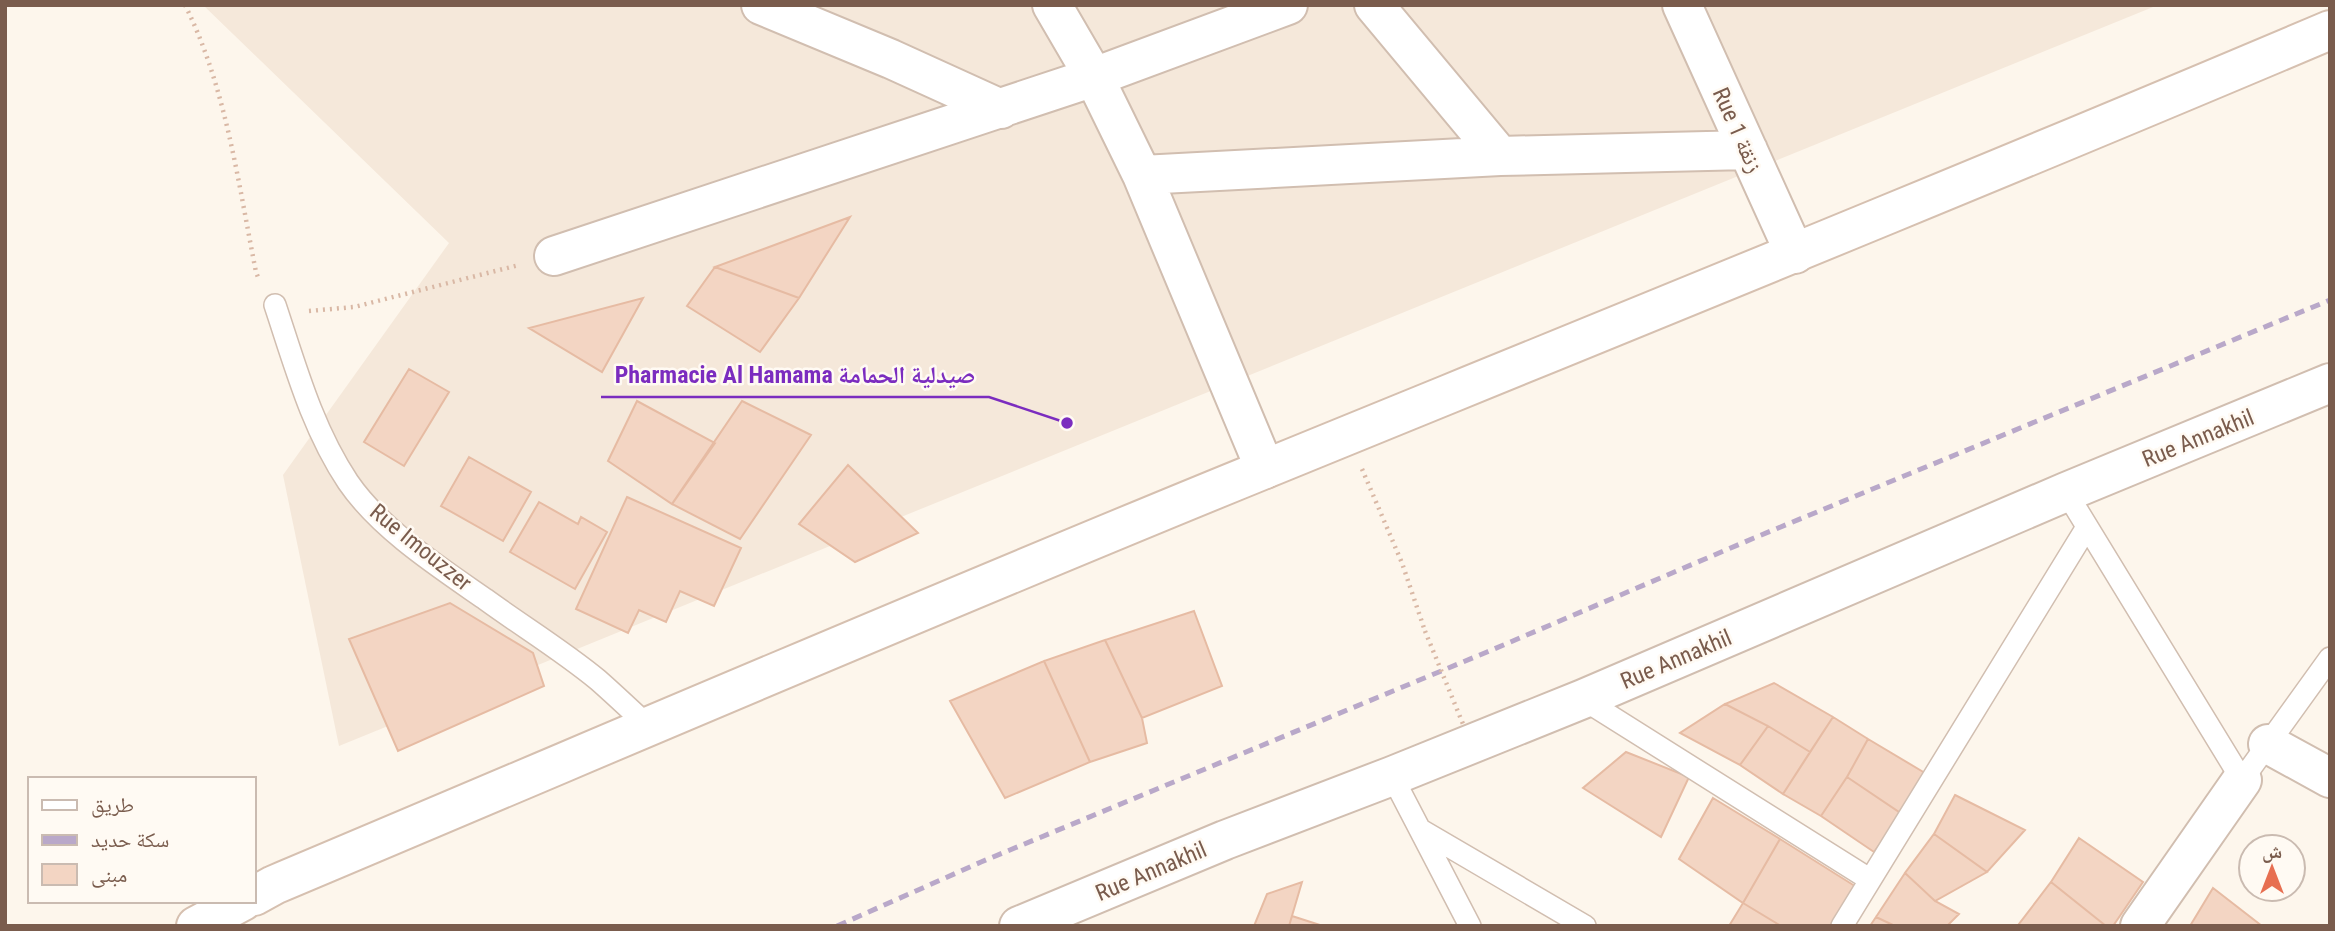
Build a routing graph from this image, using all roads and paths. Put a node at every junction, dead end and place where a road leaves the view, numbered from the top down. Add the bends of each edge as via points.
1 (185, 5) edge
2 (761, 5) edge
3 (1052, 5) edge
4 (1288, 5) edge
5 (1374, 5) edge
6 (1682, 5) edge
7 (2330, 30) edge
8 (1094, 77) junction
9 (1001, 109) junction
10 (1748, 150) junction
11 (1500, 156) junction
12 (1142, 175) junction
13 (1795, 254) junction
14 (554, 256) joint
15 (275, 305) junction
16 (2330, 383) edge
17 (1349, 436) junction
18 (1265, 469) junction
19 (2066, 492) junction
20 (2087, 527) junction
21 (2330, 658) edge
22 (1583, 699) junction
23 (1463, 723) dead end
24 (649, 727) junction
25 (2268, 744) junction
26 (1392, 776) junction
27 (2330, 778) edge
28 (2242, 780) junction
29 (1421, 830) junction
30 (1869, 879) junction
31 (256, 895) edge
32 (239, 903) edge
33 (196, 926) edge
34 (1019, 926) edge
35 (1470, 926) edge
36 (1585, 926) edge
37 (1842, 926) edge
38 (2140, 926) edge

1 - 15 path via 200,36 224,116 256,272
2 - 9 street
3 - 8 street
4 - 8 street
5 - 11 street
6 - 10 street, Rue 1 زنقة
7 - 13 street
8 - 9 street
8 - 12 street
9 - 14 street
10 - 11 street
10 - 13 street, Rue 1 زنقة
11 - 12 street
12 - 18 street
13 - 17 street
14 - 15 path via 354,307 292,311
15 - 24 lane, Rue Imouzzer via 311,410 350,485 431,559 596,679
16 - 19 street, Rue Annakhil
17 - 18 street
17 - 23 path, bridge
18 - 24 street
19 - 20 lane
19 - 22 street, Rue Annakhil
20 - 28 lane
20 - 30 lane
21 - 25 lane
22 - 26 street, Rue Annakhil
22 - 30 lane
24 - 31 street
25 - 27 street
25 - 28 lane
26 - 29 lane
26 - 34 street, Rue Annakhil
28 - 38 street
29 - 35 lane
29 - 36 lane
30 - 37 lane
32 - 33 street

